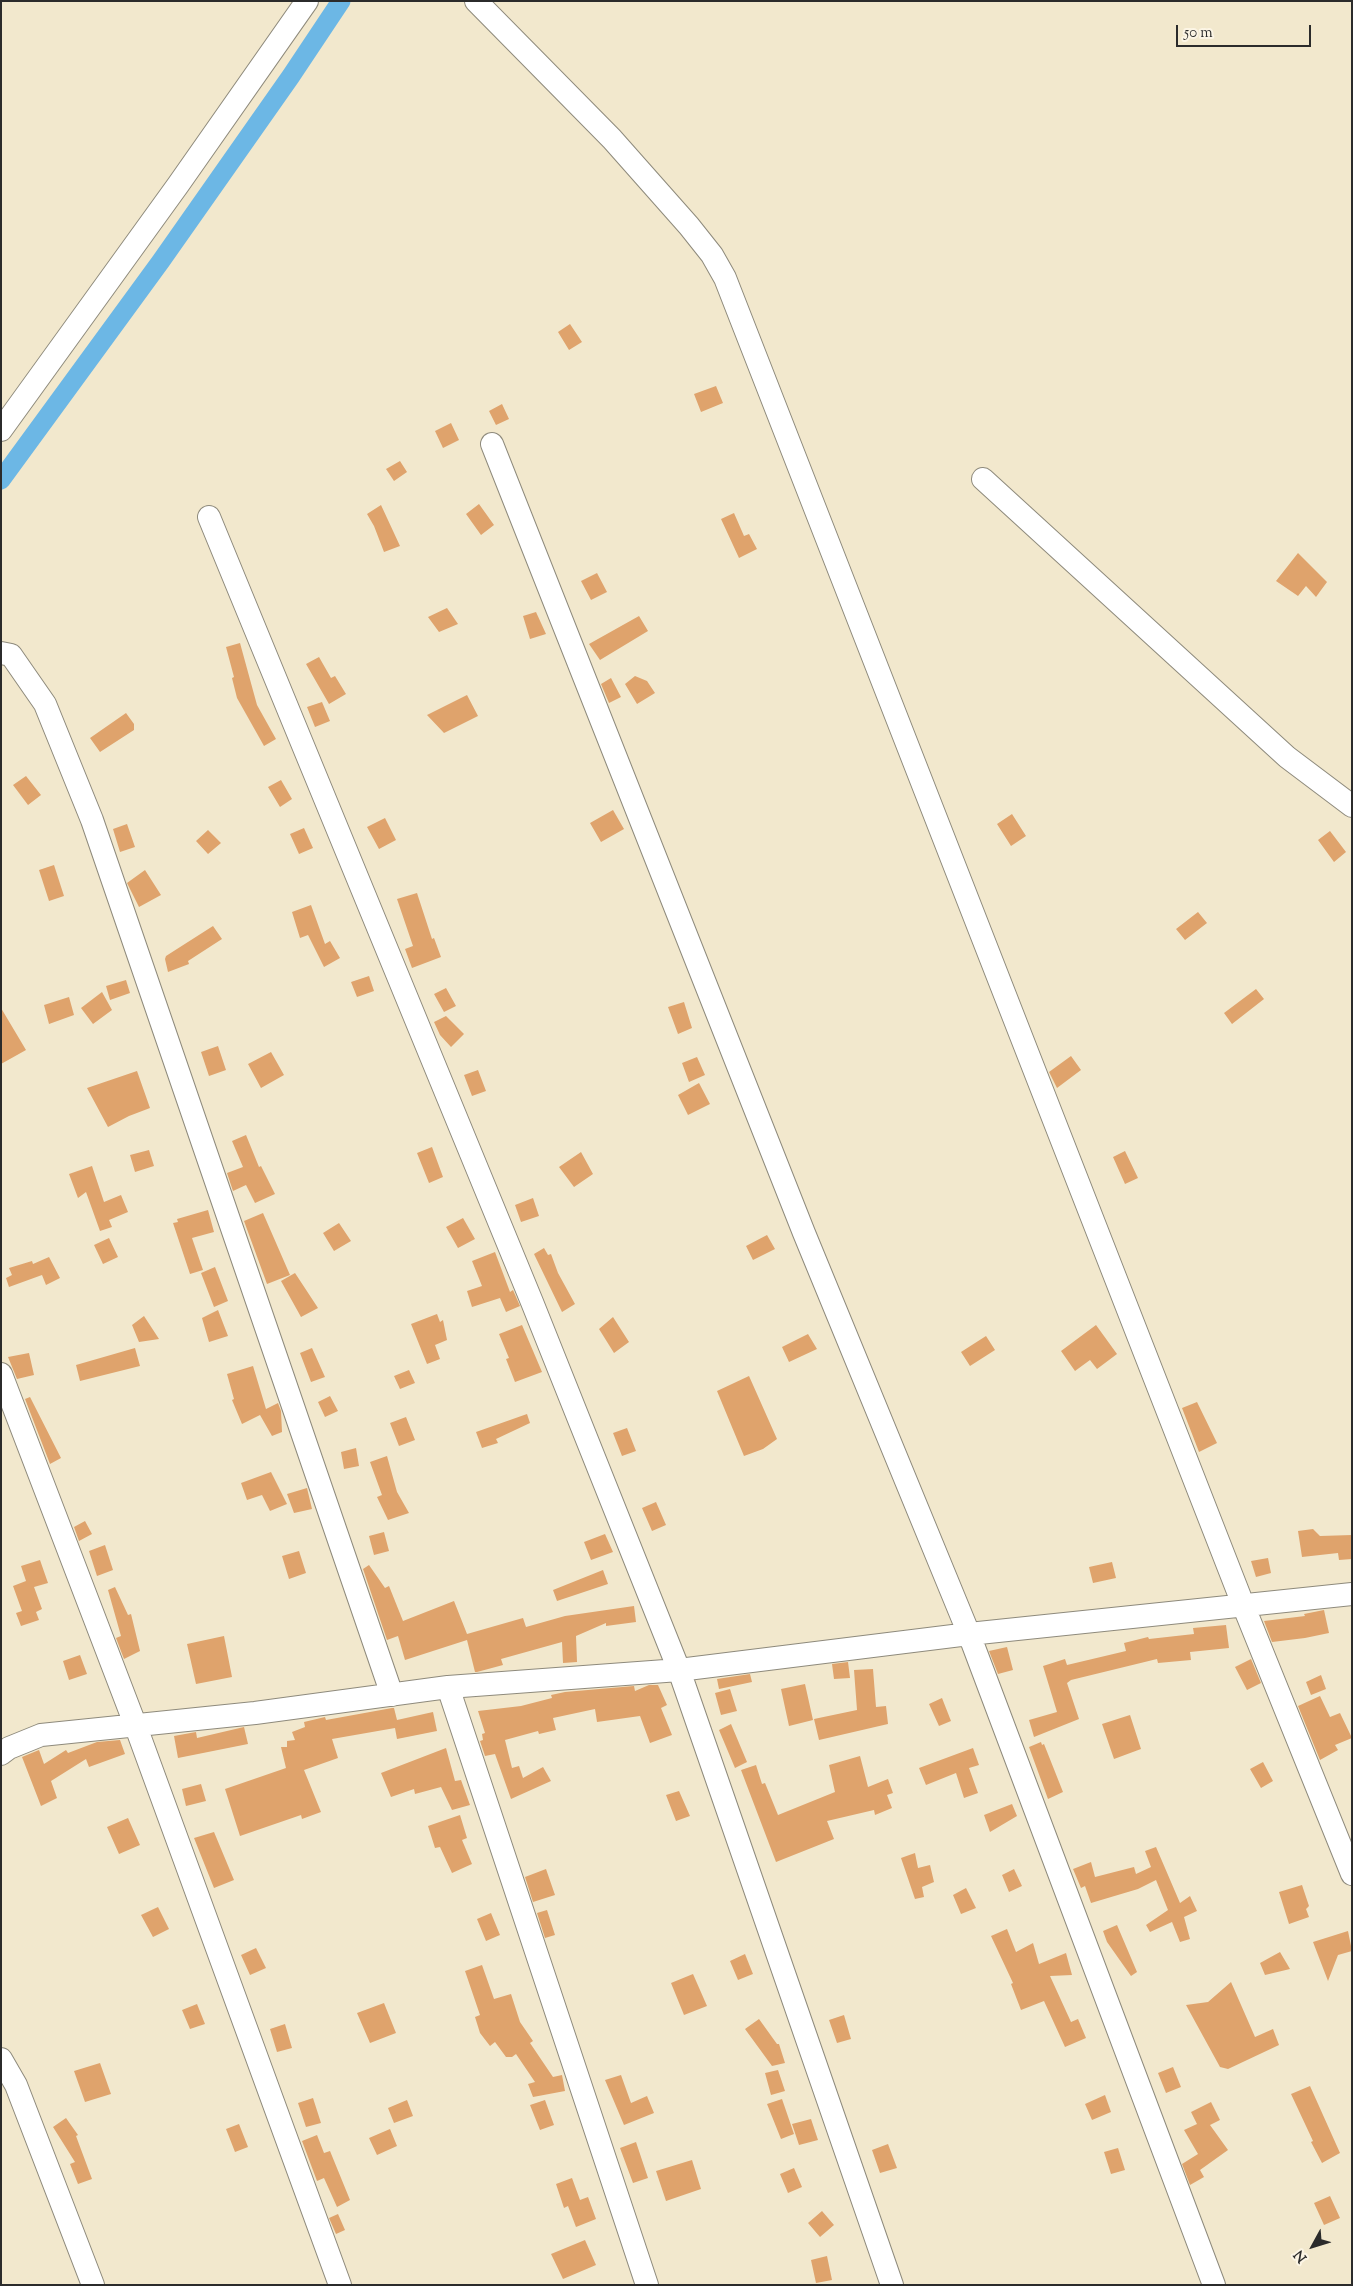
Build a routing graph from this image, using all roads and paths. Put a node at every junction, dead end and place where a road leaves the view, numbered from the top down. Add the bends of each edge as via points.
1 (308, 1) edge
2 (476, 1) edge
3 (1, 430) edge
4 (492, 444) dead end
5 (983, 479) dead end
6 (209, 517) dead end
7 (1, 652) edge
8 (1352, 806) edge
9 (1, 1374) edge
10 (1352, 1594) edge
11 (1244, 1607) junction
12 (969, 1634) junction
13 (680, 1670) junction
14 (448, 1687) junction
15 (392, 1695) junction
16 (136, 1724) junction
17 (1, 1754) edge
18 (1352, 1874) edge
19 (1, 2059) edge
20 (93, 2285) edge
21 (340, 2285) edge
22 (647, 2285) edge
23 (892, 2285) edge
24 (1214, 2285) edge

1 - 3 street
2 - 11 street via 612,139 712,254 725,278
4 - 12 street via 804,1233
5 - 8 street via 1287,757
6 - 13 street
7 - 15 street via 10,655 46,704 92,820
9 - 16 street
10 - 11 street
11 - 12 street
11 - 18 street
12 - 13 street
12 - 24 street
13 - 14 street
13 - 23 street
14 - 15 street
14 - 22 street
15 - 16 street
16 - 17 street via 41,1735
16 - 21 street
19 - 20 street via 16,2085

